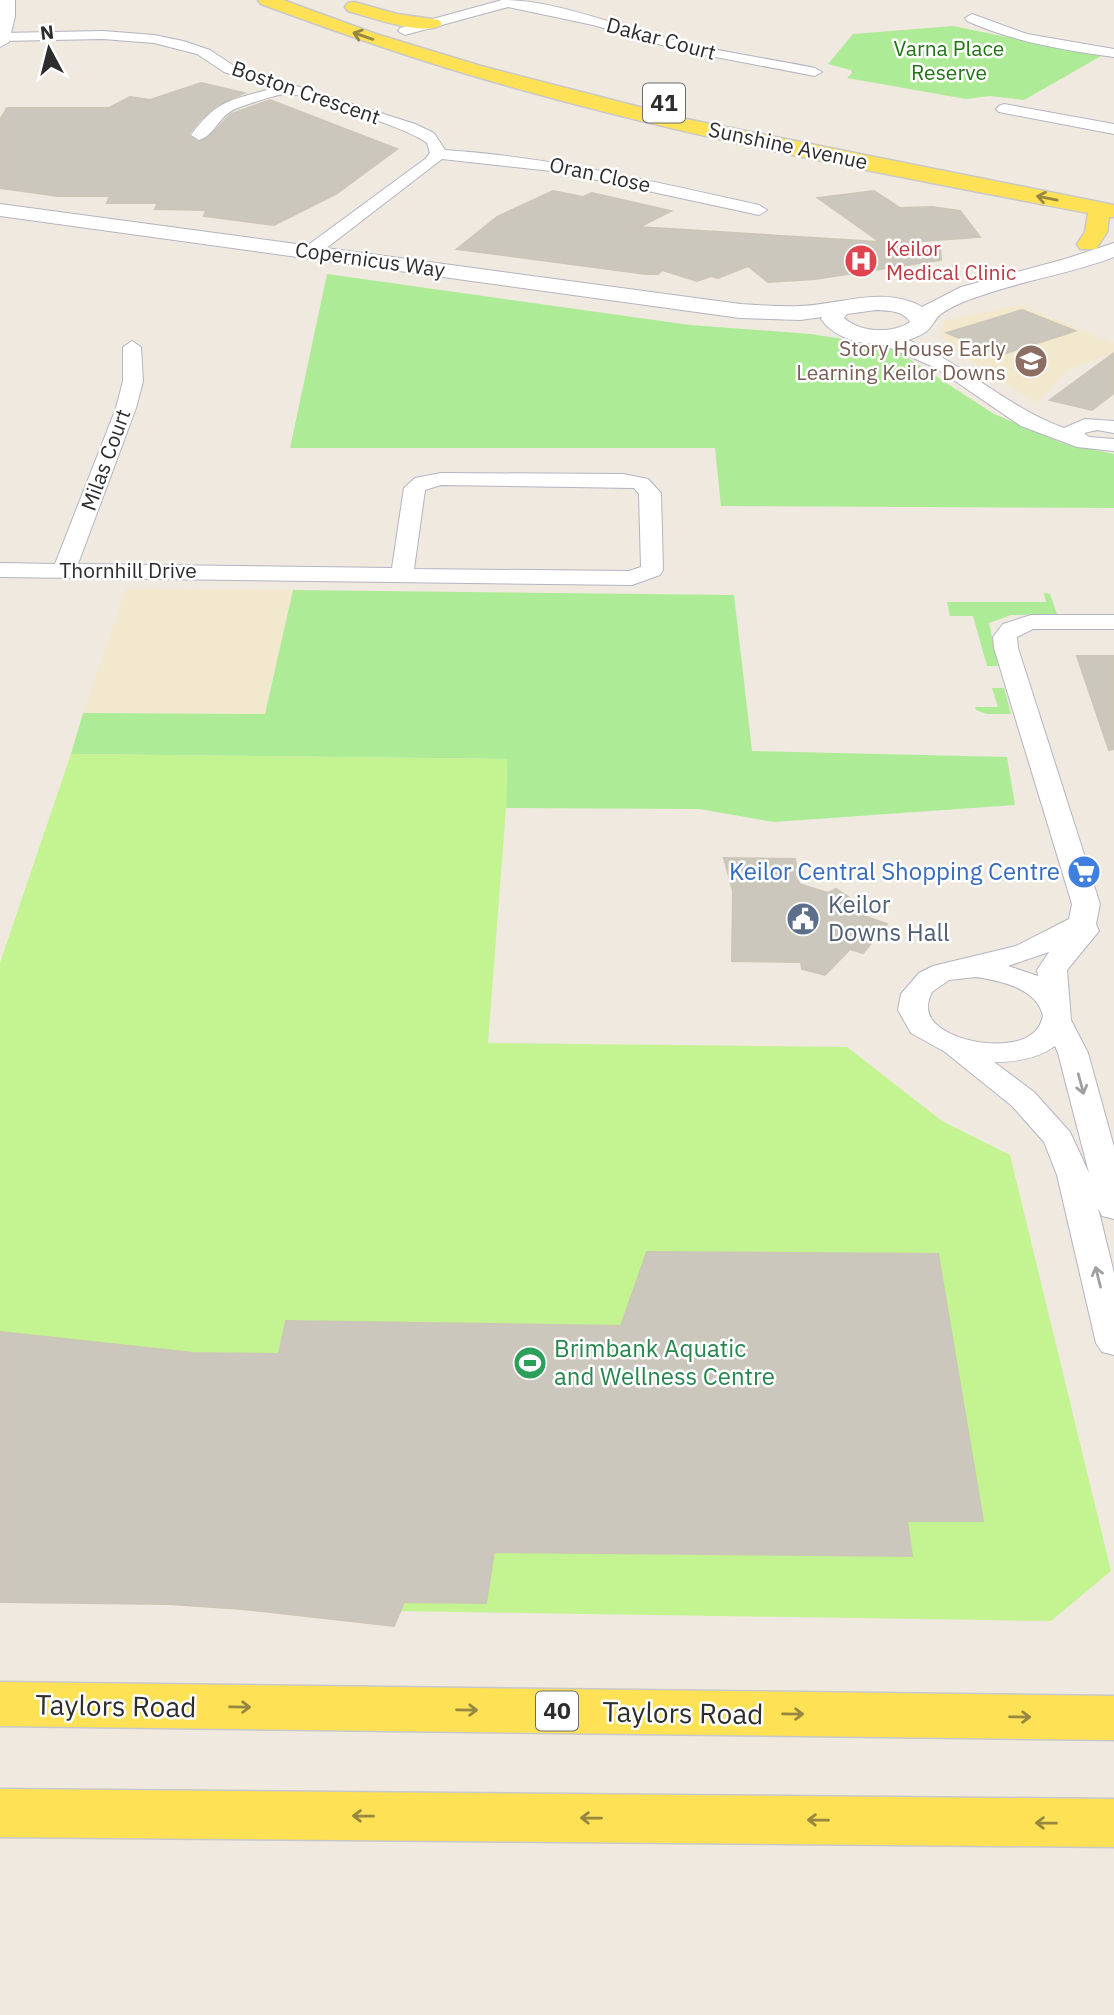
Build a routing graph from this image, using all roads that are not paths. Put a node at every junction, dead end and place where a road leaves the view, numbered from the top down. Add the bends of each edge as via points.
1 (7, 0) edge
2 (267, 0) edge
3 (318, 0) edge
4 (511, 2) edge
5 (340, 3) dead end
6 (972, 18) dead end
7 (405, 31) junction
8 (429, 31) junction
9 (1, 39) edge
10 (1114, 53) edge
11 (505, 70) junction
12 (815, 72) dead end
13 (287, 89) junction
14 (1004, 109) dead end
15 (1114, 129) edge
16 (199, 135) dead end
17 (438, 154) junction
18 (1109, 204) edge
19 (0, 210) edge
20 (759, 210) dead end
21 (1114, 234) edge
22 (1088, 244) junction
23 (1114, 249) edge
24 (310, 252) junction
25 (1026, 275) junction
26 (975, 290) junction
27 (876, 303) junction
28 (840, 309) junction
29 (740, 311) junction
30 (921, 323) junction
31 (871, 335) junction
32 (132, 347) dead end
33 (943, 364) junction
34 (1114, 417) edge
35 (1092, 429) edge
36 (1110, 446) edge
37 (0, 570) edge
38 (64, 571) junction
39 (402, 575) junction
40 (1114, 622) edge
41 (1082, 924) junction
42 (955, 970) junction
43 (1057, 1014) junction
44 (954, 1047) junction
45 (1114, 1208) edge
46 (1114, 1343) edge
47 (0, 1704) edge
48 (1114, 1718) edge
49 (0, 1812) edge
50 (1114, 1823) edge

1 - 9 street
11 -> 2 main road, Sunshine Avenue / 41 via 359,34
3 - 7 main road, Sunshine Avenue / 41
4 - 8 street
4 - 12 street, Dakar Court via 596,20 702,51
5 - 8 main road
6 - 10 street via 1026,36
7 - 8 main road, Sunshine Avenue / 41
7 - 11 main road via 397,38 402,42
8 - 11 main road, Sunshine Avenue / 41
9 - 13 street, Boston Crescent via 119,37 173,44 205,52 229,69
11 - 18 main road, Sunshine Avenue / 41
18 -> 11 main road, Sunshine Avenue / 41 via 866,163 624,110 629,104 625,99
13 - 16 street via 229,106
13 - 17 street, Boston Crescent via 422,132 438,146
14 - 15 street
17 - 20 street, Oran Close via 548,164
17 - 24 street
18 - 22 main road
19 - 24 street, Copernicus Way
21 - 22 street
22 - 25 street
23 - 25 street
24 - 29 street, Copernicus Way
25 - 26 street
26 - 27 street
26 - 30 street via 938,304
27 - 28 street, Copernicus Way
27 - 30 street via 912,310
28 - 29 street, Copernicus Way
28 - 31 street via 832,315 834,323 844,330
29 - 31 street, Copernicus Way
30 - 31 street via 907,333
30 - 33 street via 928,348
31 - 33 street
32 - 38 street, Milas Court via 133,381 126,408
33 - 35 street via 1028,422
34 - 35 street
35 - 36 street
37 - 38 street, Thornhill Drive
38 - 39 street, Thornhill Drive
39 - 39 street, Thornhill Drive via 415,488 422,482 623,480 641,483 650,493 653,563 644,575
40 - 41 street via 1031,622 1010,629 1005,637 1086,904
41 - 42 street via 1002,961
41 - 43 street via 1085,931 1052,970
42 - 43 street via 976,968 1018,976 1049,996
42 - 44 street via 926,981 912,999 912,1010 925,1030
43 - 44 street via 1053,1031 1021,1050 993,1053
43 -> 45 street via 1073,1053
46 -> 44 street via 1073,1175 1059,1139 1023,1099
47 -> 48 main road, Taylors Road / 40
50 -> 49 main road

